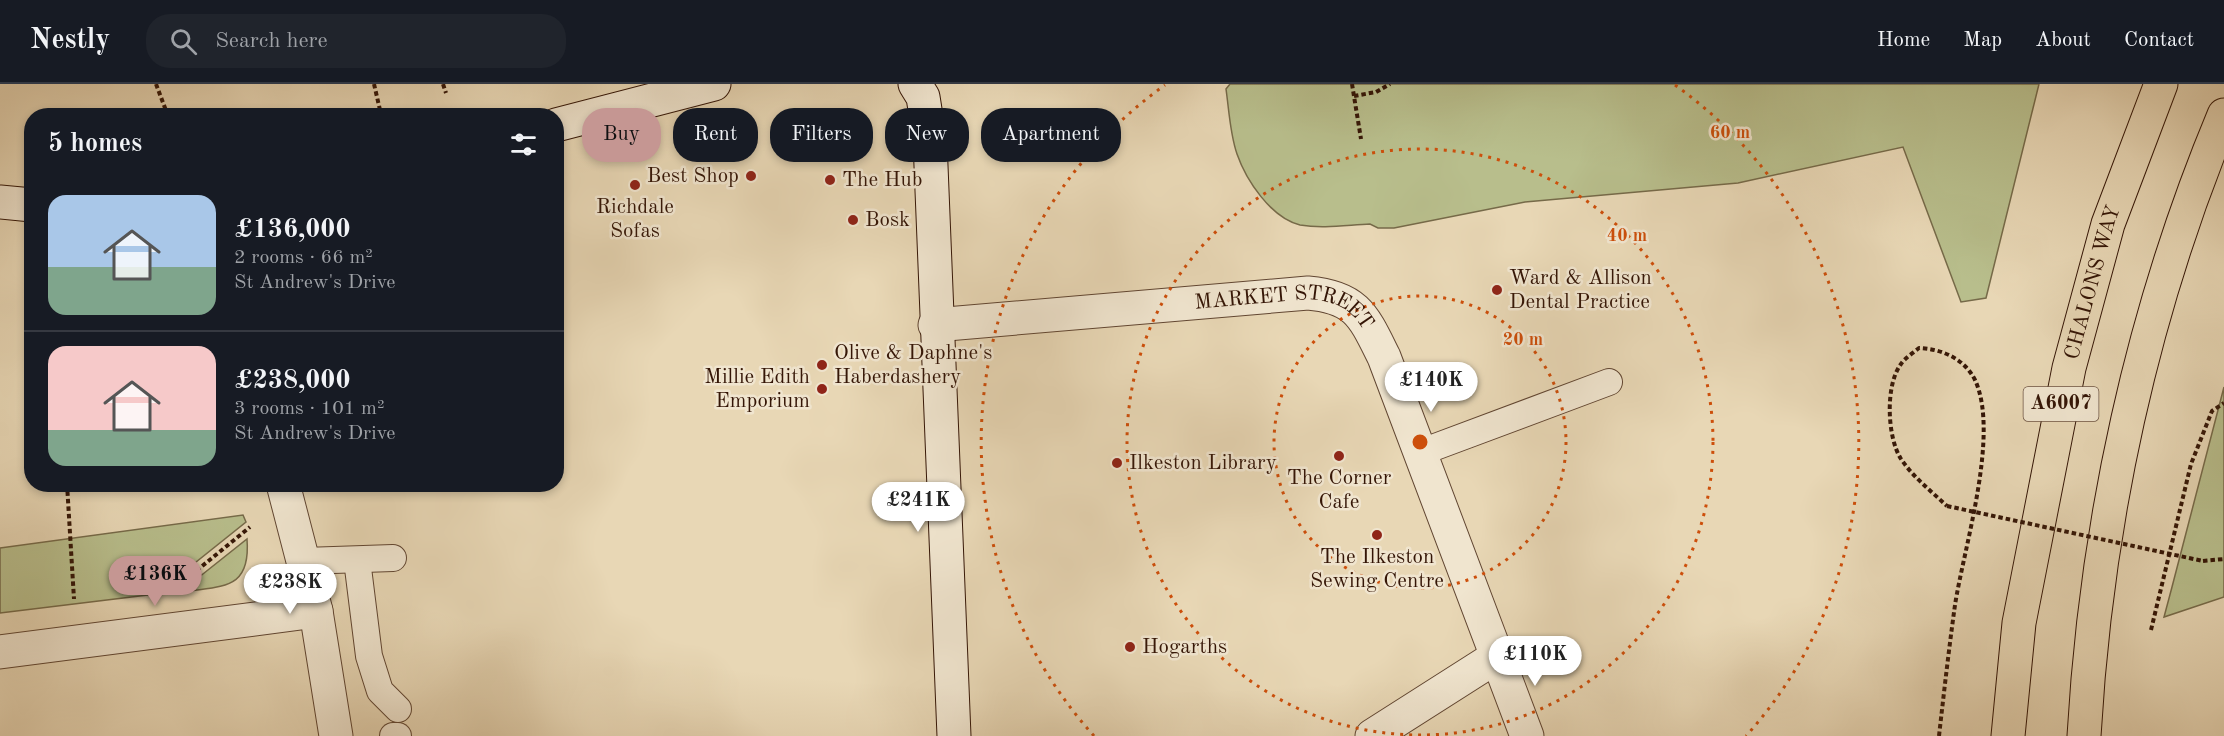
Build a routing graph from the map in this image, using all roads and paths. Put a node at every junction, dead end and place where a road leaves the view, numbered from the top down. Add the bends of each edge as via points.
1 (156, 84) edge
2 (374, 84) edge
3 (443, 84) edge
4 (714, 84) edge
5 (915, 84) edge
6 (1352, 84) edge
7 (1390, 84) edge
8 (2161, 84) edge
9 (446, 93) dead end
10 (1354, 96) junction
11 (165, 108) edge
12 (380, 108) edge
13 (2224, 115) edge
14 (564, 122) edge
15 (1361, 139) dead end
16 (0, 202) edge
17 (24, 204) edge
18 (935, 325) junction
19 (1609, 382) dead end
20 (2224, 404) edge
21 (1419, 453) junction
22 (68, 492) edge
23 (284, 492) edge
24 (285, 492) edge
25 (393, 558) dead end
26 (2224, 559) edge
27 (357, 560) junction
28 (304, 561) junction
29 (177, 586) dead end
30 (316, 611) junction
31 (2151, 630) dead end
32 (78, 642) junction
33 (0, 652) edge
34 (1496, 657) junction
35 (398, 710) dead end
36 (398, 735) edge
37 (336, 736) edge
38 (393, 736) edge
39 (954, 736) edge
40 (1372, 736) edge
41 (1527, 736) edge
42 (1939, 736) edge
43 (2008, 736) edge
44 (2084, 736) edge

1 - 11 path
2 - 12 path
3 - 9 path
4 - 14 street
5 - 18 street via 928,117
6 - 10 path
7 - 10 path via 1376,93
8 - 43 main road, CHALONS WAY / A6007 via 2108,224 2068,368 2019,623
10 - 15 path
13 - 44 main road, A6007 via 2161,288 2123,443 2108,513
16 - 17 street
18 - 21 street, MARKET STREET via 1327,294 1354,307 1365,319 1384,357
18 - 39 street
19 - 21 lane
20 - 31 path via 2212,411 2191,464
21 - 34 street, MARKET STREET
22 - 32 path
23 - 29 path
24 - 28 street
25 - 27 lane
26 - 42 path, bridge via 2203,561 1982,513 1970,511 1947,506 1915,476 1891,437 1890,397 1900,364 1919,348 1955,357 1974,379 1981,403 1983,441 1977,498 1975,510 1972,521 1968,545 1960,580 1956,604
27 - 28 lane
27 - 35 lane via 369,656 380,691
28 - 30 street
30 - 32 street
30 - 37 street
32 - 33 street
34 - 40 street
34 - 41 street, MARKET STREET
36 - 38 lane

